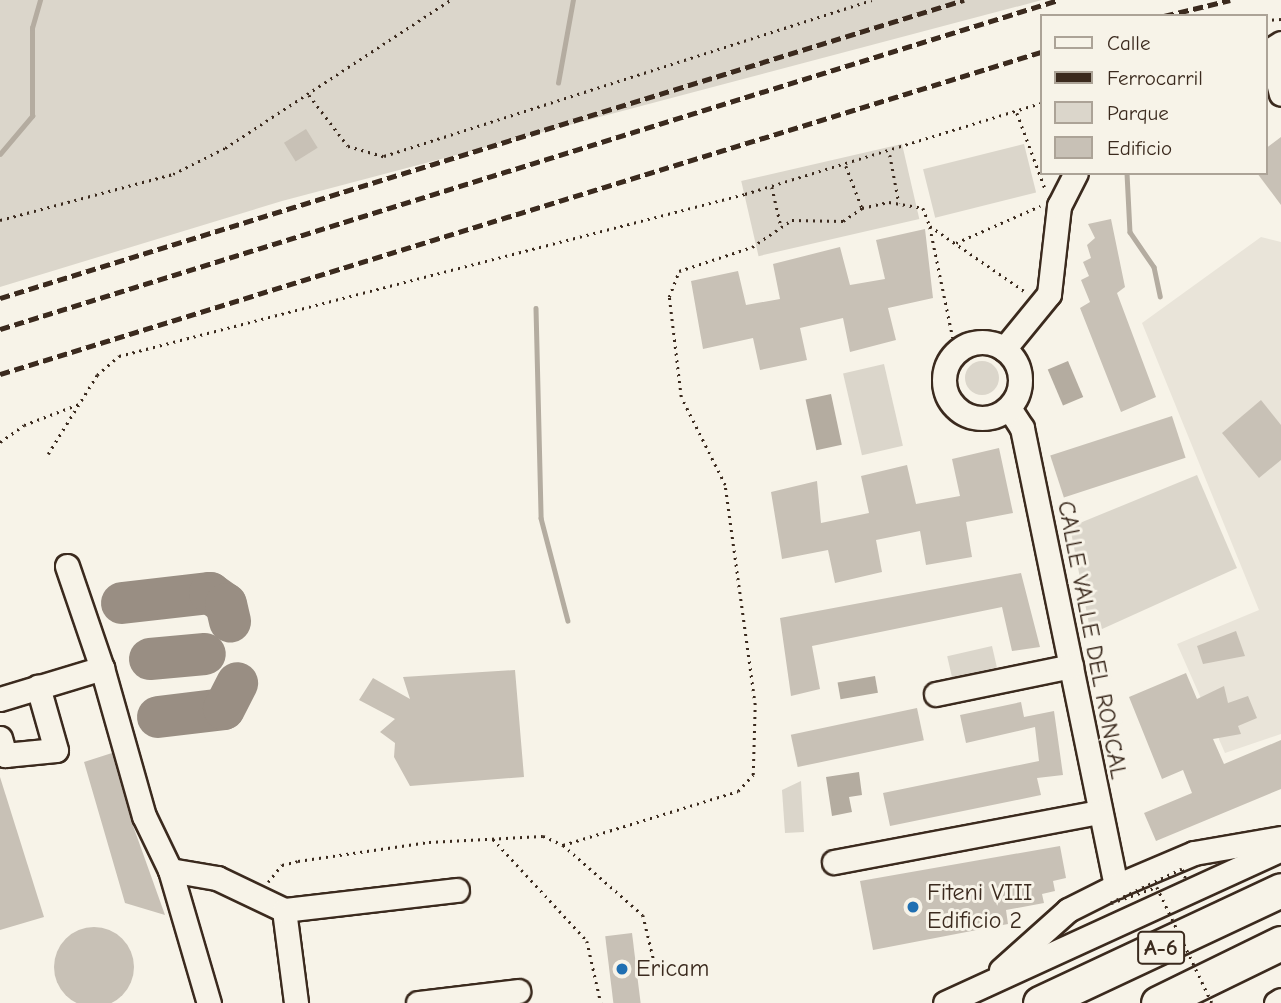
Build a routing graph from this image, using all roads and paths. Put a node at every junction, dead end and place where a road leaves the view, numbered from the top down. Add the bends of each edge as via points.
1 (450, 0) edge
2 (872, 0) edge
3 (1281, 43) edge
4 (1281, 94) edge
5 (309, 95) junction
6 (1040, 103) edge
7 (1017, 113) junction
8 (890, 154) junction
9 (846, 166) junction
10 (1075, 175) edge
11 (772, 187) junction
12 (899, 203) junction
13 (862, 208) junction
14 (0, 220) edge
15 (781, 225) junction
16 (930, 226) junction
17 (956, 243) junction
18 (1045, 305) junction
19 (968, 345) junction
20 (1004, 349) junction
21 (83, 403) junction
22 (1009, 408) junction
23 (0, 442) edge
24 (48, 454) dead end
25 (67, 566) dead end
26 (1071, 666) junction
27 (102, 668) junction
28 (38, 687) junction
29 (936, 694) dead end
30 (0, 699) edge
31 (0, 738) edge
32 (1099, 812) junction
33 (492, 838) junction
34 (1281, 838) edge
35 (563, 845) junction
36 (1281, 849) edge
37 (834, 862) dead end
38 (170, 870) junction
39 (1185, 878) dead end
40 (1116, 886) junction
41 (457, 890) dead end
42 (1281, 890) edge
43 (259, 897) junction
44 (284, 910) junction
45 (1281, 943) edge
46 (656, 969) dead end
47 (983, 987) junction
48 (518, 991) dead end
49 (1281, 1000) edge
50 (209, 1003) edge
51 (296, 1003) edge
52 (418, 1003) edge
53 (601, 1003) edge
54 (945, 1003) edge
55 (1040, 1003) edge
56 (1158, 1003) edge
57 (1212, 1003) edge
58 (1276, 1003) edge

1 - 5 path
2 - 5 path via 384,156 348,146
3 - 4 street via 1270,50
5 - 14 path via 173,174
6 - 7 path
7 - 8 path
7 - 17 path via 1038,182 1051,193 1043,205
8 - 9 path
8 - 12 path
9 - 11 path
9 - 13 path
10 - 18 street via 1059,206
11 - 15 path
11 - 21 path via 119,356 97,374
12 - 13 path
12 - 16 path via 923,208
13 - 15 path via 843,220 806,216
15 - 35 path via 752,247 679,271 669,297 684,409 725,485 755,705 752,775 738,791
16 - 17 path
16 - 19 path via 953,338
17 - 18 path
18 - 20 street
19 - 20 street
19 - 22 street via 945,373 951,403 978,418
20 - 22 street via 1021,377
21 - 23 path via 24,425
21 - 24 path
22 - 26 street, CALLE VALLE DEL RONCAL via 1022,428
25 - 27 street
26 - 29 street
26 - 32 street, CALLE VALLE DEL RONCAL
27 - 28 street
27 - 38 street via 144,816
28 - 30 street
28 - 31 street via 56,750 5,755
32 - 37 street
32 - 40 street, CALLE VALLE DEL RONCAL
33 - 35 path via 531,834
33 - 43 path via 290,863 275,872
33 - 53 path via 587,941
34 - 40 street via 1194,853
35 - 46 path via 643,915
36 - 47 street
38 - 43 street via 217,878
38 - 50 street
39 - 57 path, bridge via 1182,869 1111,903 1157,887
40 - 47 street via 1068,910
41 - 44 street
42 - 55 highway, A-6
43 - 44 street
44 - 51 street
45 - 56 highway, A-6
47 - 54 street
48 - 52 street
49 - 58 street

